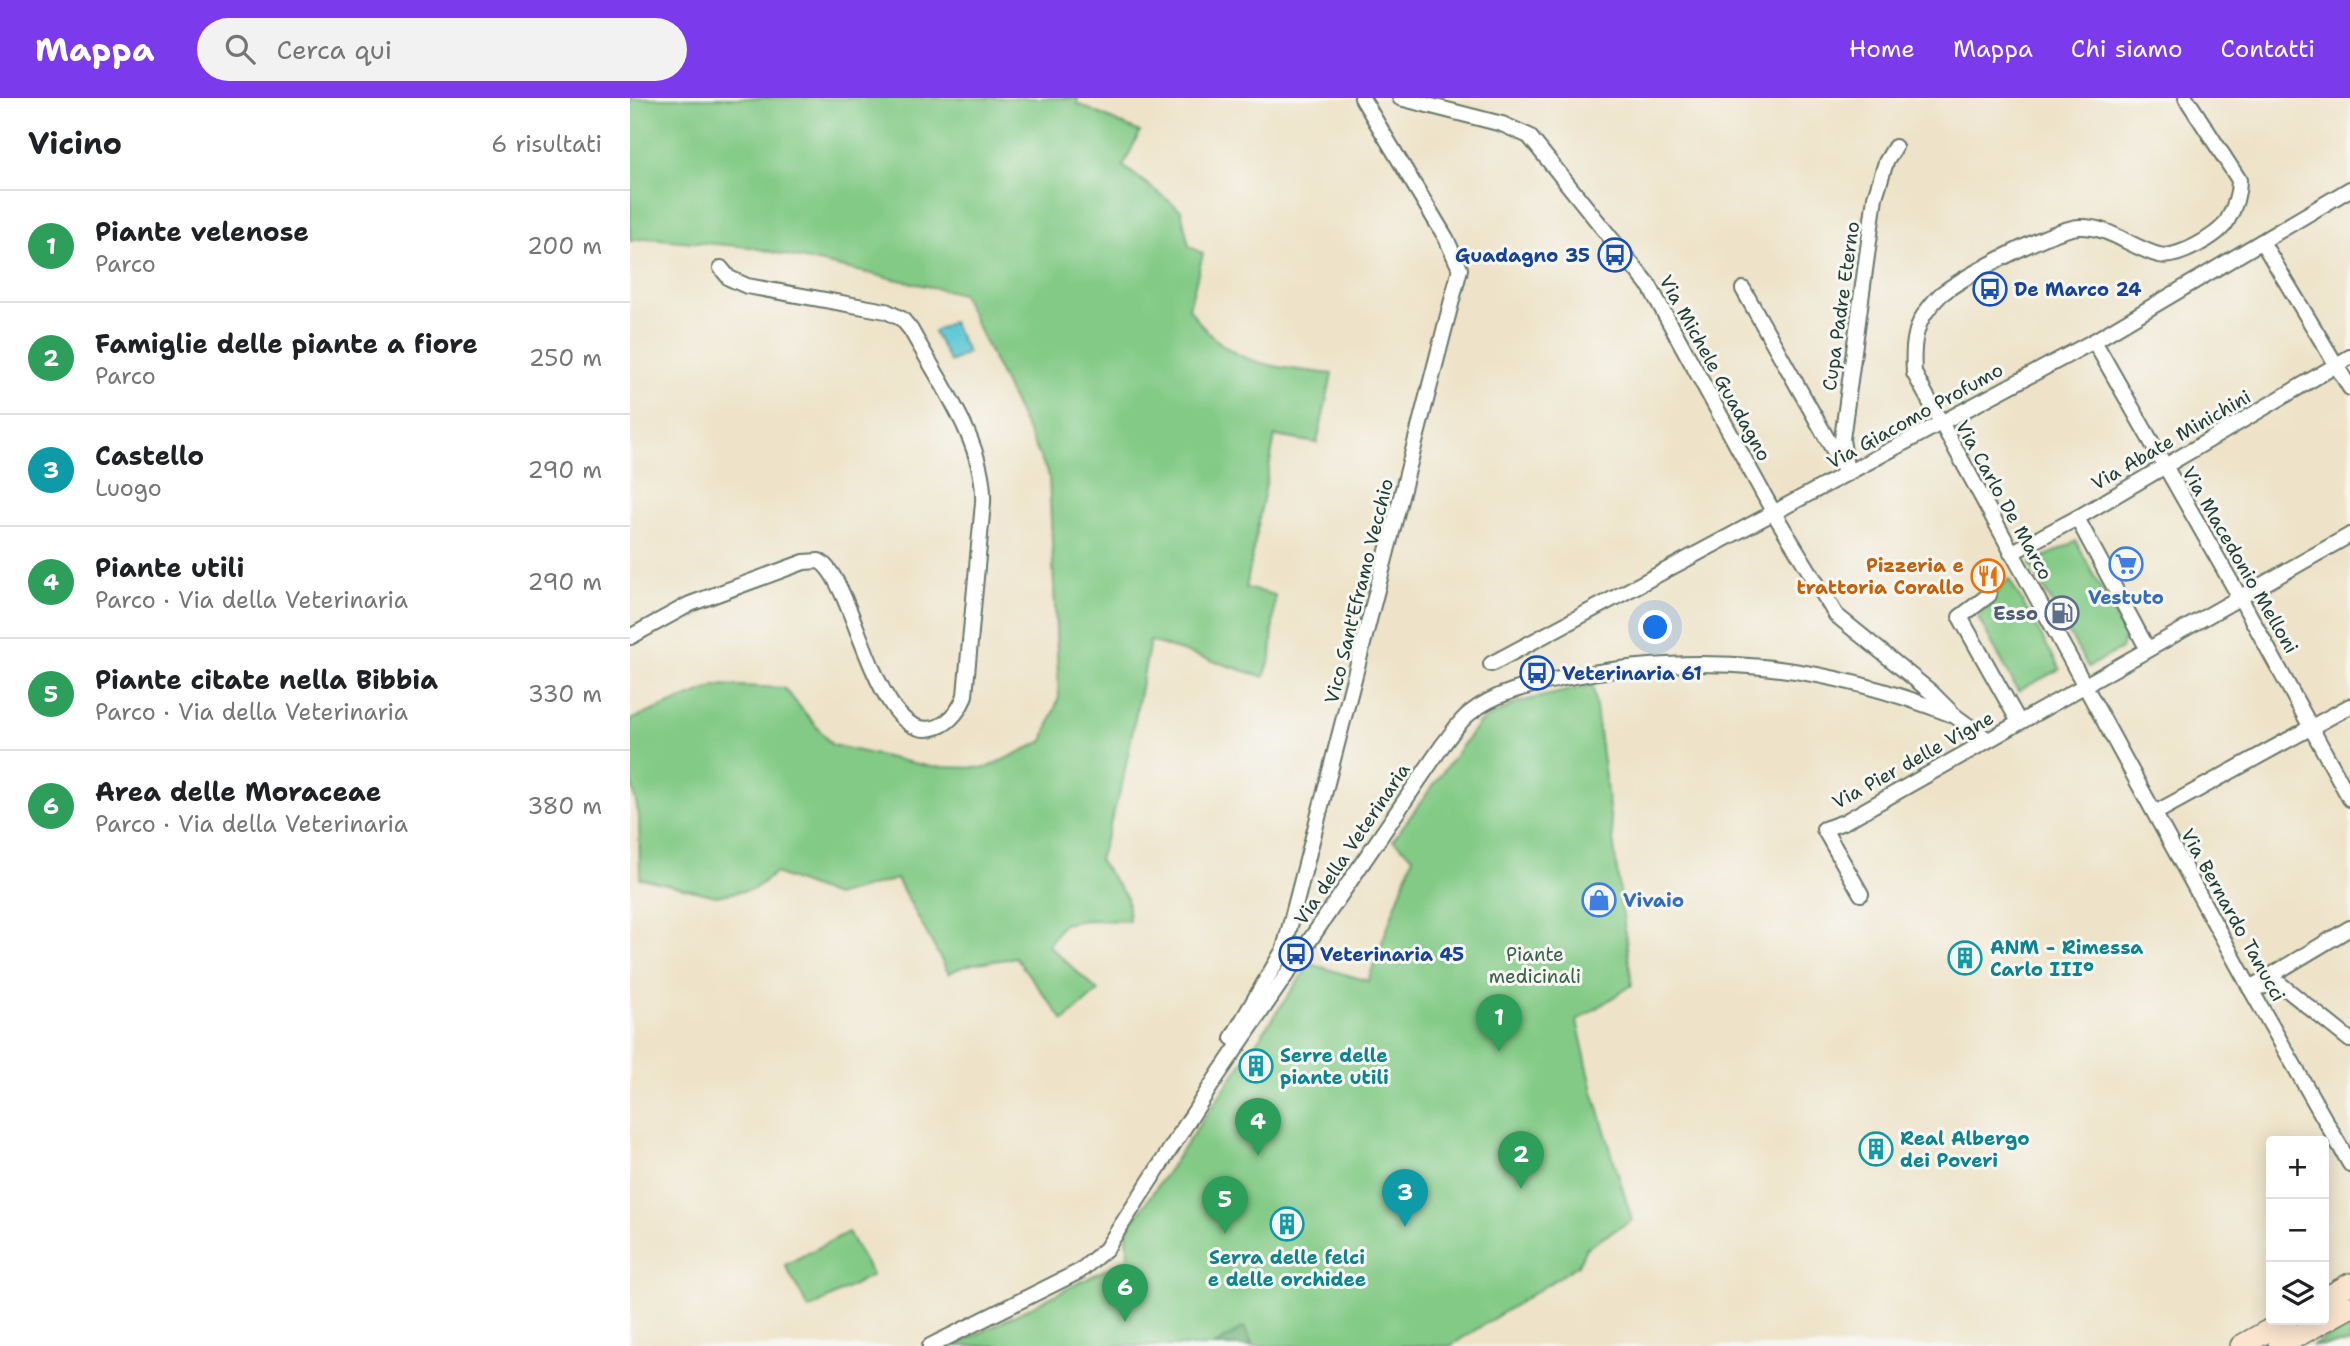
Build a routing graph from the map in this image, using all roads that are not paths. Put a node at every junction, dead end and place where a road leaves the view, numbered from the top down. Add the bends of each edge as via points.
1 (1362, 98) edge
2 (1400, 98) edge
3 (2186, 98) edge
4 (1895, 147) dead end
5 (2350, 188) edge
6 (2262, 242) junction
7 (721, 268) dead end
8 (1742, 289) dead end
9 (2094, 341) junction
10 (2344, 360) edge
11 (2350, 388) edge
12 (1939, 423) junction
13 (2165, 466) junction
14 (1847, 474) junction
15 (1775, 515) junction
16 (2077, 518) junction
17 (2350, 535) edge
18 (2011, 553) junction
19 (1989, 595) dead end
20 (2239, 596) junction
21 (630, 637) edge
22 (2147, 648) junction
23 (1491, 664) dead end
24 (2084, 683) junction
25 (2350, 706) edge
26 (1955, 716) junction
27 (2019, 722) junction
28 (2312, 728) junction
29 (1988, 740) junction
30 (2350, 799) edge
31 (2155, 813) junction
32 (1861, 894) dead end
33 (2350, 928) edge
34 (2250, 988) junction
35 (2350, 1040) edge
36 (1218, 1075) junction
37 (2350, 1164) edge
38 (2350, 1284) edge
39 (2329, 1296) edge
40 (2350, 1307) edge
41 (2278, 1325) edge
42 (930, 1346) edge
43 (2241, 1346) edge
44 (2279, 1346) edge

1 - 36 street, Vico Sant'Eframo Vecchio via 1460,269 1284,949 1230,1042
2 - 15 street, Via Michele Guadagno via 1502,124 1529,136 1650,287
3 - 12 street, Via Carlo De Marco via 2239,180 2227,222 2220,231 2176,256 2160,256 2100,229 2081,226 2055,231 1943,292 1921,320 1913,348 1914,373
4 - 14 street, Cupa Padre Eterno via 1875,197 1842,439
5 - 6 street, Via Giacomo Profumo
6 - 9 street, Via Giacomo Profumo
6 - 10 street
7 - 21 street via 729,278 747,286 874,308 902,319 911,330 977,456 983,481 965,695 947,722 934,728 920,729 901,717 873,668 827,566 818,561 690,604
8 - 14 street
9 - 12 street, Via Giacomo Profumo
9 - 13 street, Via Macedonio Melloni
10 - 11 street
10 - 13 street, Via Abate Minichini
12 - 14 street, Via Giacomo Profumo
12 - 18 street, Via Carlo De Marco
13 - 16 street, Via Abate Minichini
13 - 20 street, Via Macedonio Melloni
14 - 15 street, Via Giacomo Profumo
15 - 23 street, Via Giacomo Profumo
15 - 26 street, Via Michele Guadagno via 1836,615
16 - 18 street, Via Abate Minichini
16 - 22 street
17 - 20 street
18 - 24 street, Via Carlo De Marco
19 - 27 street via 1960,617
20 - 22 street
20 - 28 street, Via Macedonio Melloni
22 - 24 street, Via Pier delle Vigne
24 - 27 street, Via Pier delle Vigne
24 - 31 street, Via Bernardo Tanucci
25 - 28 street
26 - 29 street
26 - 36 street, Via della Veterinaria via 1878,689 1762,664 1692,663 1602,671 1517,688 1469,713 1442,746
27 - 29 street, Via Pier delle Vigne
28 - 30 street, Via Macedonio Melloni
28 - 31 street
29 - 32 street, Via Pier delle Vigne via 1824,829
31 - 34 street, Via Bernardo Tanucci
33 - 34 street
34 - 35 street via 2280,984
34 - 37 street, Via Bernardo Tanucci
36 - 42 street, Via della Veterinaria via 1098,1258
38 - 39 main road
40 - 44 main road
41 - 43 main road

